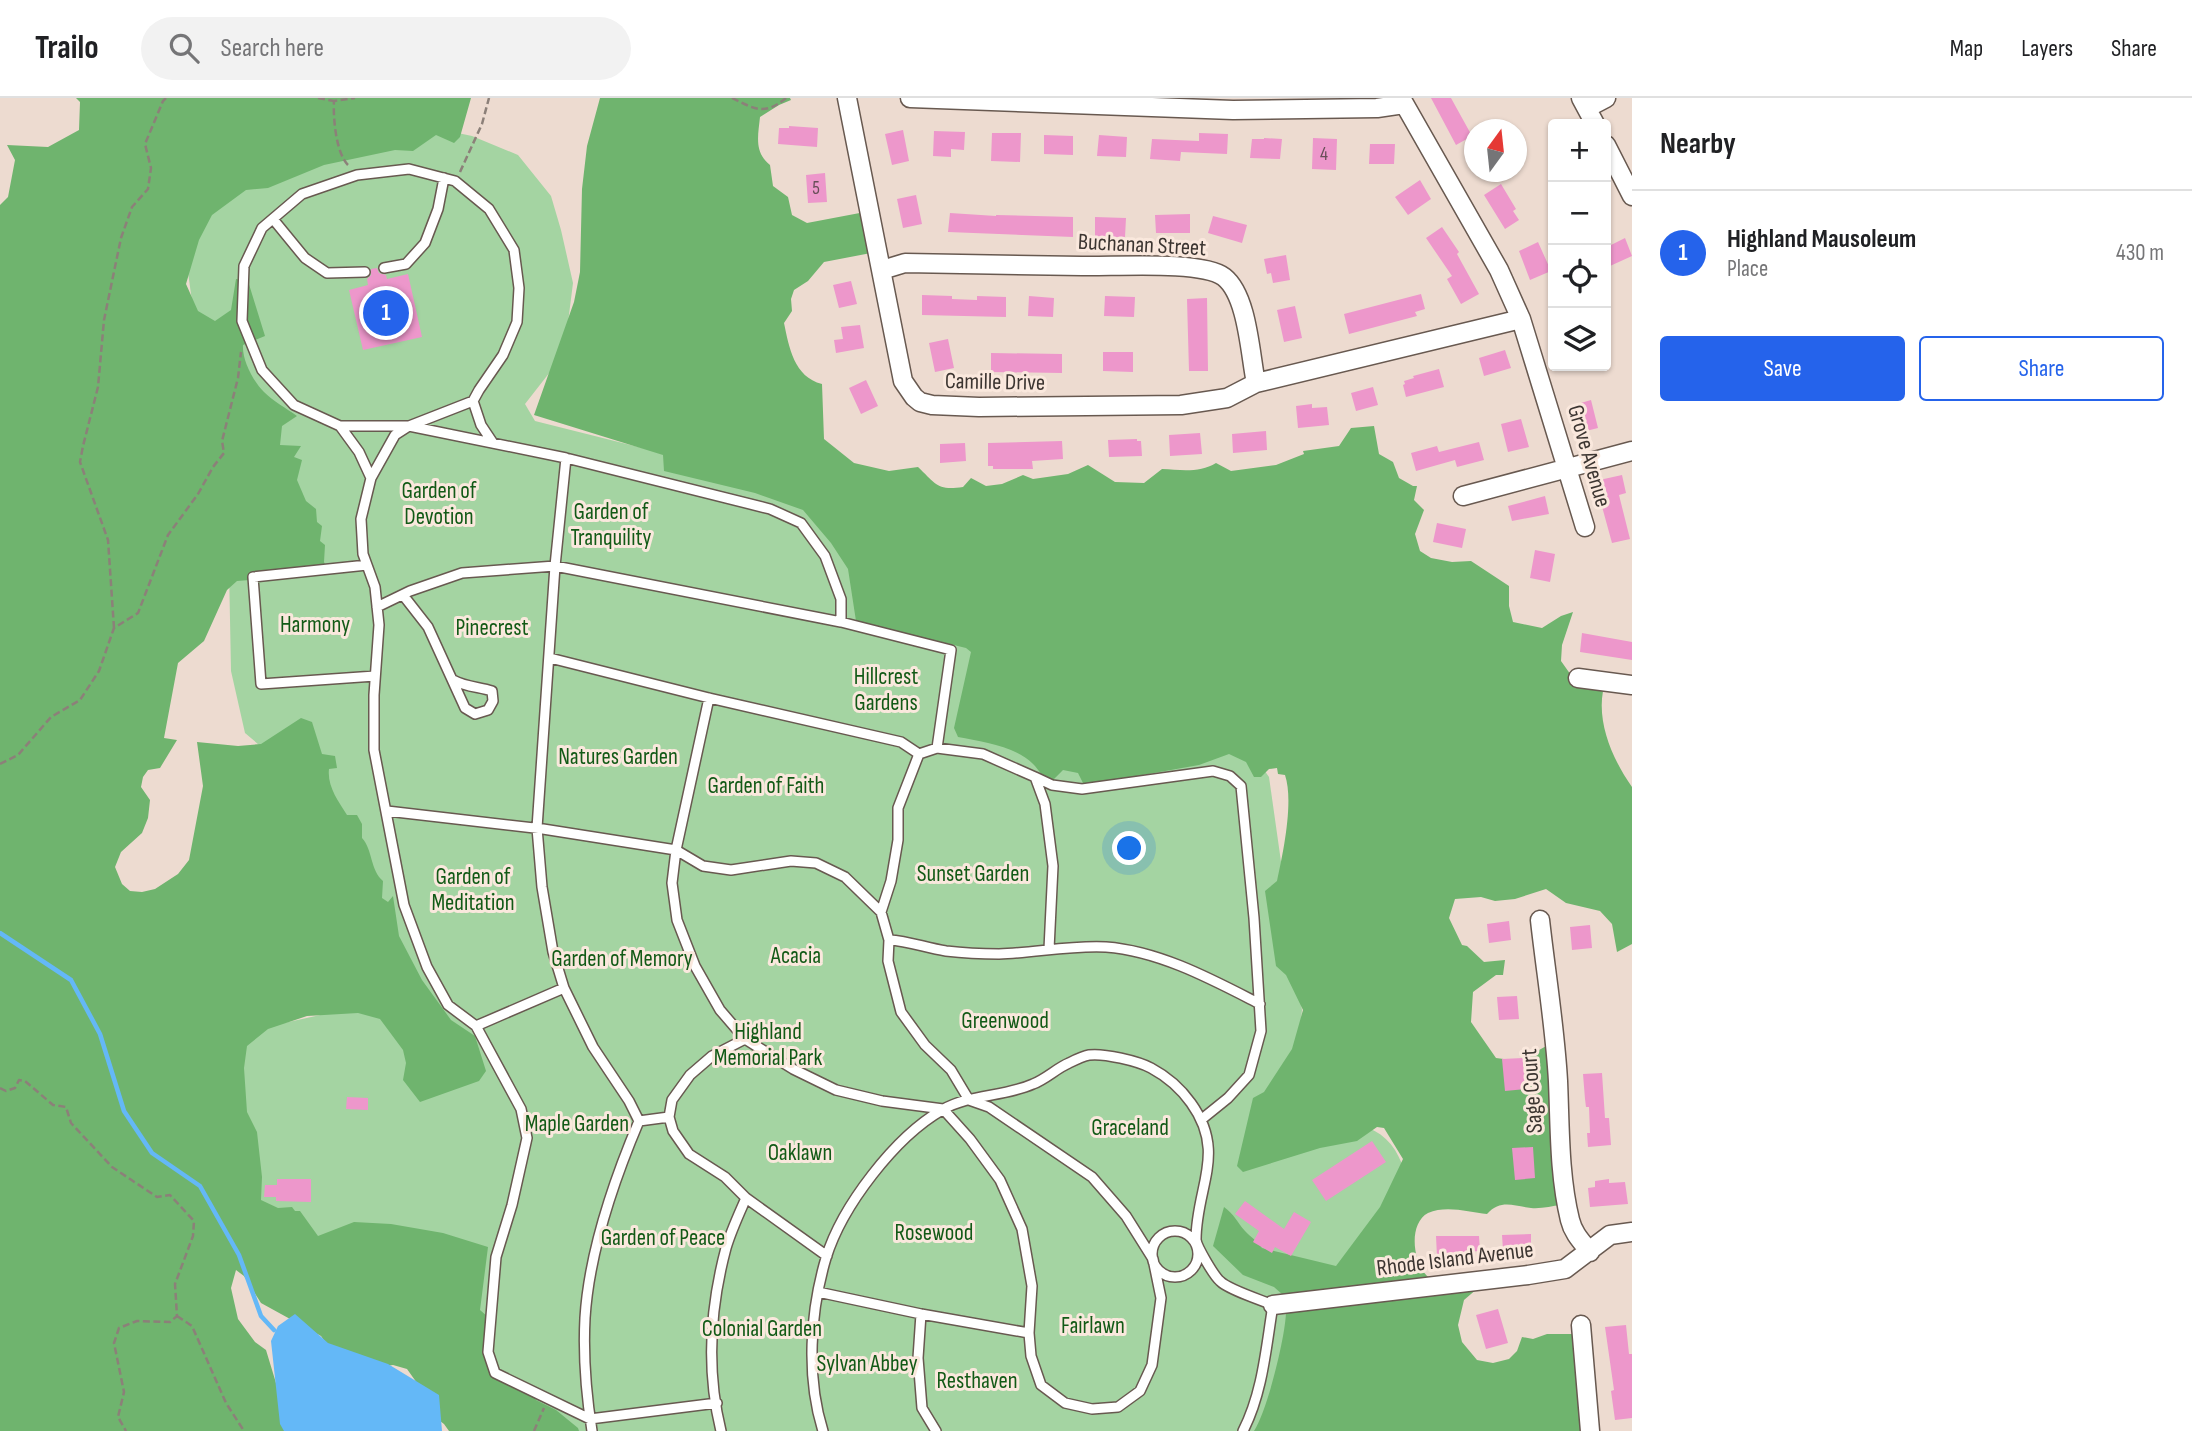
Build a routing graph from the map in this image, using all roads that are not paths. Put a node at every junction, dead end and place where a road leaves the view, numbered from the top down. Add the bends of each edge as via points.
1 (847, 98) edge
2 (910, 98) edge
3 (1606, 98) edge
4 (1403, 101) edge
5 (1588, 110) edge
6 (1611, 155) edge
7 (444, 178) junction
8 (1632, 196) edge
9 (273, 219) junction
10 (384, 268) dead end
11 (882, 270) junction
12 (365, 272) dead end
13 (1521, 319) junction
14 (1256, 383) junction
15 (473, 401) junction
16 (340, 426) junction
17 (409, 426) junction
18 (493, 443) junction
19 (1632, 451) edge
20 (566, 458) junction
21 (1567, 469) junction
22 (371, 478) junction
23 (1463, 496) dead end
24 (1585, 527) dead end
25 (367, 565) junction
26 (555, 566) junction
27 (403, 594) junction
28 (377, 607) junction
29 (841, 622) junction
30 (550, 658) junction
31 (375, 676) junction
32 (1578, 678) dead end
33 (453, 680) junction
34 (1632, 685) edge
35 (709, 698) junction
36 (937, 748) junction
37 (919, 754) junction
38 (1035, 777) junction
39 (387, 811) junction
40 (537, 828) junction
41 (676, 850) junction
42 (881, 912) junction
43 (1541, 920) dead end
44 (889, 940) junction
45 (1049, 949) junction
46 (564, 988) junction
47 (1260, 1003) junction
48 (477, 1026) junction
49 (745, 1039) junction
50 (969, 1100) junction
51 (943, 1108) junction
52 (668, 1117) junction
53 (1202, 1119) junction
54 (639, 1121) junction
55 (746, 1198) junction
56 (1632, 1232) edge
57 (1196, 1243) junction
58 (1590, 1252) junction
59 (827, 1256) junction
60 (1153, 1259) junction
61 (818, 1292) junction
62 (1273, 1305) junction
63 (921, 1314) junction
64 (1581, 1325) dead end
65 (1028, 1333) junction
66 (717, 1403) junction
67 (590, 1419) junction
68 (592, 1431) edge
69 (722, 1431) edge
70 (823, 1431) edge
71 (936, 1431) edge
72 (1243, 1431) edge
73 (1590, 1431) edge

1 - 11 street, Camille Drive
2 - 4 street via 1233,110 1377,108
3 - 5 street
4 - 13 street, Grove Avenue via 1499,270
6 - 8 street
7 - 9 lane via 409,169 358,175 302,194
7 - 10 lane via 425,243 406,264
7 - 15 lane via 455,181 489,209 514,250 519,288 517,321 503,355
9 - 12 lane via 305,258 327,273
9 - 16 lane via 262,228 244,266 242,321 262,370 294,405
11 - 14 street, Buchanan Street via 905,263 1163,266 1211,271 1233,286 1241,302
11 - 14 street, Camille Drive via 903,381 920,402 979,407 1181,405 1227,398
13 - 14 street
13 - 21 street, Grove Avenue
15 - 17 lane
15 - 18 lane
16 - 17 lane
16 - 22 lane
17 - 18 lane
17 - 22 lane via 394,435
18 - 20 lane
19 - 21 street
20 - 26 lane
20 - 29 lane via 771,509 801,523 825,556 841,598
21 - 23 street
21 - 24 street, Grove Avenue
22 - 25 lane via 361,519
25 - 28 lane
25 - 31 lane via 253,577 261,684
26 - 27 lane via 463,573
26 - 29 lane
26 - 30 lane
27 - 28 lane
27 - 33 lane via 428,627
28 - 31 lane
29 - 36 lane via 951,650
30 - 35 lane
30 - 40 lane
31 - 39 lane via 374,750
32 - 34 street
33 - 33 lane via 465,708 475,714 488,710 492,691
35 - 37 lane via 901,742
35 - 41 lane
36 - 37 lane
36 - 38 lane via 983,754
37 - 42 lane via 898,808 898,841
38 - 45 lane via 1045,804 1054,866
38 - 47 lane via 1052,785 1082,789 1213,771 1230,776 1241,786
39 - 40 lane
39 - 48 lane via 404,905 427,967 448,1004
40 - 41 lane
40 - 46 lane via 542,887
41 - 42 lane via 703,866 731,870 791,860 816,863 845,877
41 - 49 lane via 672,883 677,920 695,966 720,1010
42 - 44 lane
43 - 58 street, Sage Court via 1567,1204 1575,1233
44 - 45 lane via 947,951 999,954
44 - 50 lane via 888,961 901,1012 951,1070
45 - 47 lane via 1107,947 1149,955
46 - 48 lane
46 - 54 lane via 593,1047
47 - 53 lane via 1261,1031 1249,1074
48 - 67 lane via 521,1109 527,1138 496,1257 488,1352 495,1373
49 - 51 lane via 836,1090
49 - 52 lane via 712,1056 690,1075 672,1100
50 - 51 lane
50 - 53 lane via 1013,1092 1090,1055 1150,1068 1183,1092
50 - 60 lane via 989,1107 1092,1177 1126,1216
51 - 59 lane via 889,1154 864,1183
51 - 65 lane via 1000,1180 1022,1229 1032,1286
52 - 54 lane
52 - 55 lane via 689,1154 725,1177
53 - 57 lane via 1210,1147
54 - 67 lane via 596,1252 585,1317 584,1380
55 - 59 lane
55 - 66 lane via 726,1246 710,1331
56 - 58 street, Rhode Island Avenue via 1610,1235
57 - 60 lane via 1186,1233 1171,1231 1158,1238
57 - 60 lane via 1195,1266 1183,1275 1168,1276
57 - 62 lane via 1220,1283
58 - 62 street, Rhode Island Avenue via 1565,1269
59 - 61 lane
60 - 65 lane via 1161,1298 1152,1365 1140,1391 1118,1408 1065,1403 1041,1385
61 - 63 lane
61 - 70 lane via 813,1374
62 - 72 lane via 1263,1370
63 - 65 lane
63 - 71 lane via 922,1408
64 - 73 street
66 - 67 lane
66 - 69 lane
67 - 68 lane

